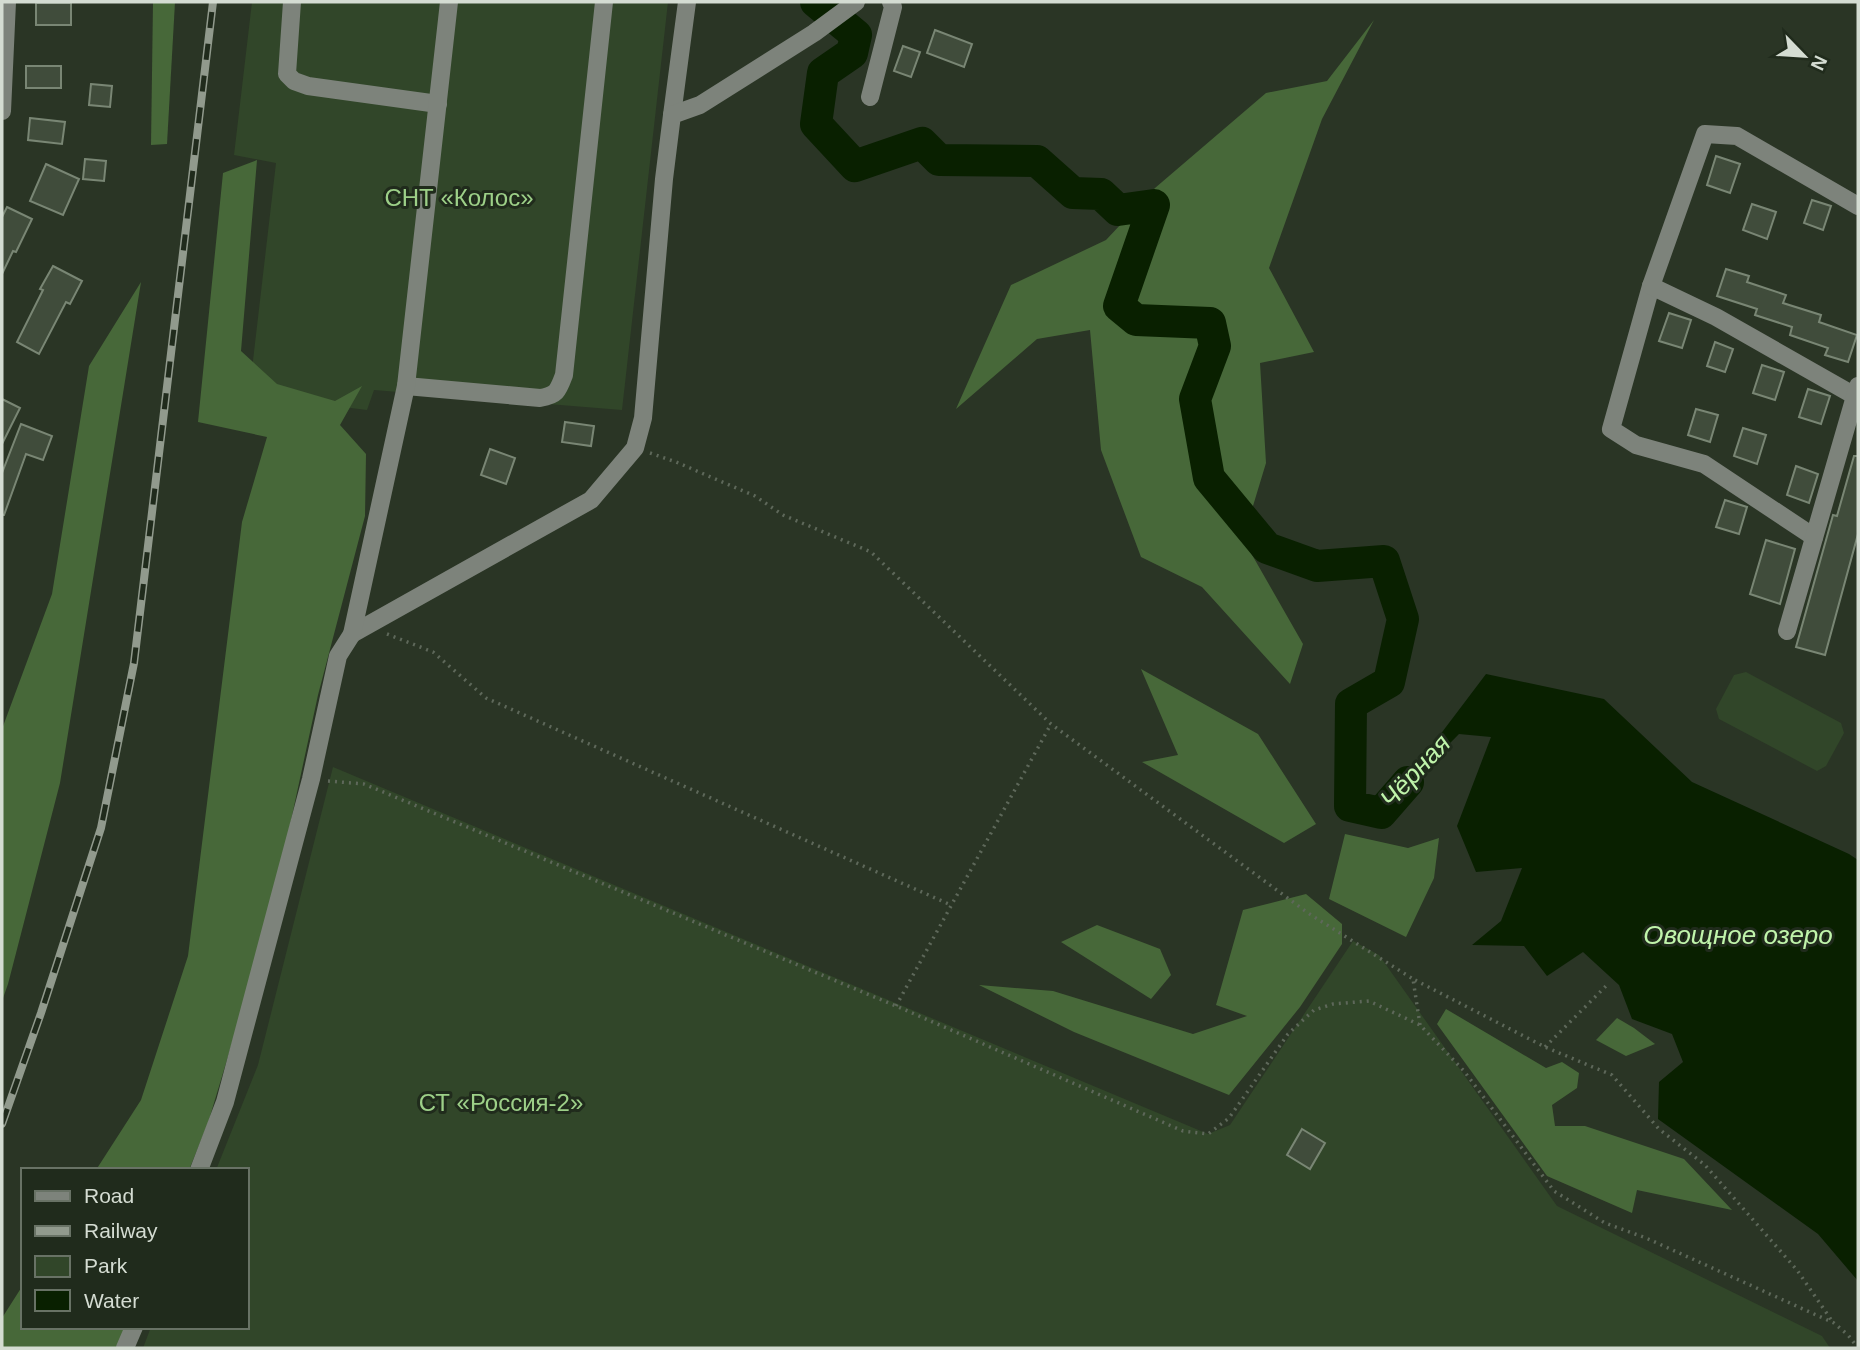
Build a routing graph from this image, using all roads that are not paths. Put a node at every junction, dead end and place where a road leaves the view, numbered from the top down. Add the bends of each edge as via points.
1 (7, 2) edge
2 (292, 2) edge
3 (449, 2) edge
4 (604, 2) edge
5 (687, 2) edge
6 (891, 2) edge
7 (854, 4) edge
8 (870, 97) dead end
9 (438, 104) junction
10 (2, 111) edge
11 (672, 115) junction
12 (1858, 206) edge
13 (1651, 286) junction
14 (406, 386) junction
15 (1857, 391) edge
16 (1814, 537) junction
17 (359, 630) junction
18 (1787, 631) dead end
19 (200, 1168) edge
20 (133, 1329) edge
21 (125, 1348) edge

1 - 10 street
2 - 9 street via 287,74 294,81
3 - 9 street
4 - 14 street via 559,389 540,398
5 - 11 street
6 - 8 street
7 - 11 street via 700,105
9 - 14 street
11 - 17 street via 643,418 635,449 590,500
12 - 13 street via 1737,136 1704,134
13 - 15 street
13 - 16 street via 1611,429 1636,445 1704,464
14 - 17 street
15 - 16 street
16 - 18 street
17 - 19 street via 338,656 311,779 225,1102
20 - 21 street

